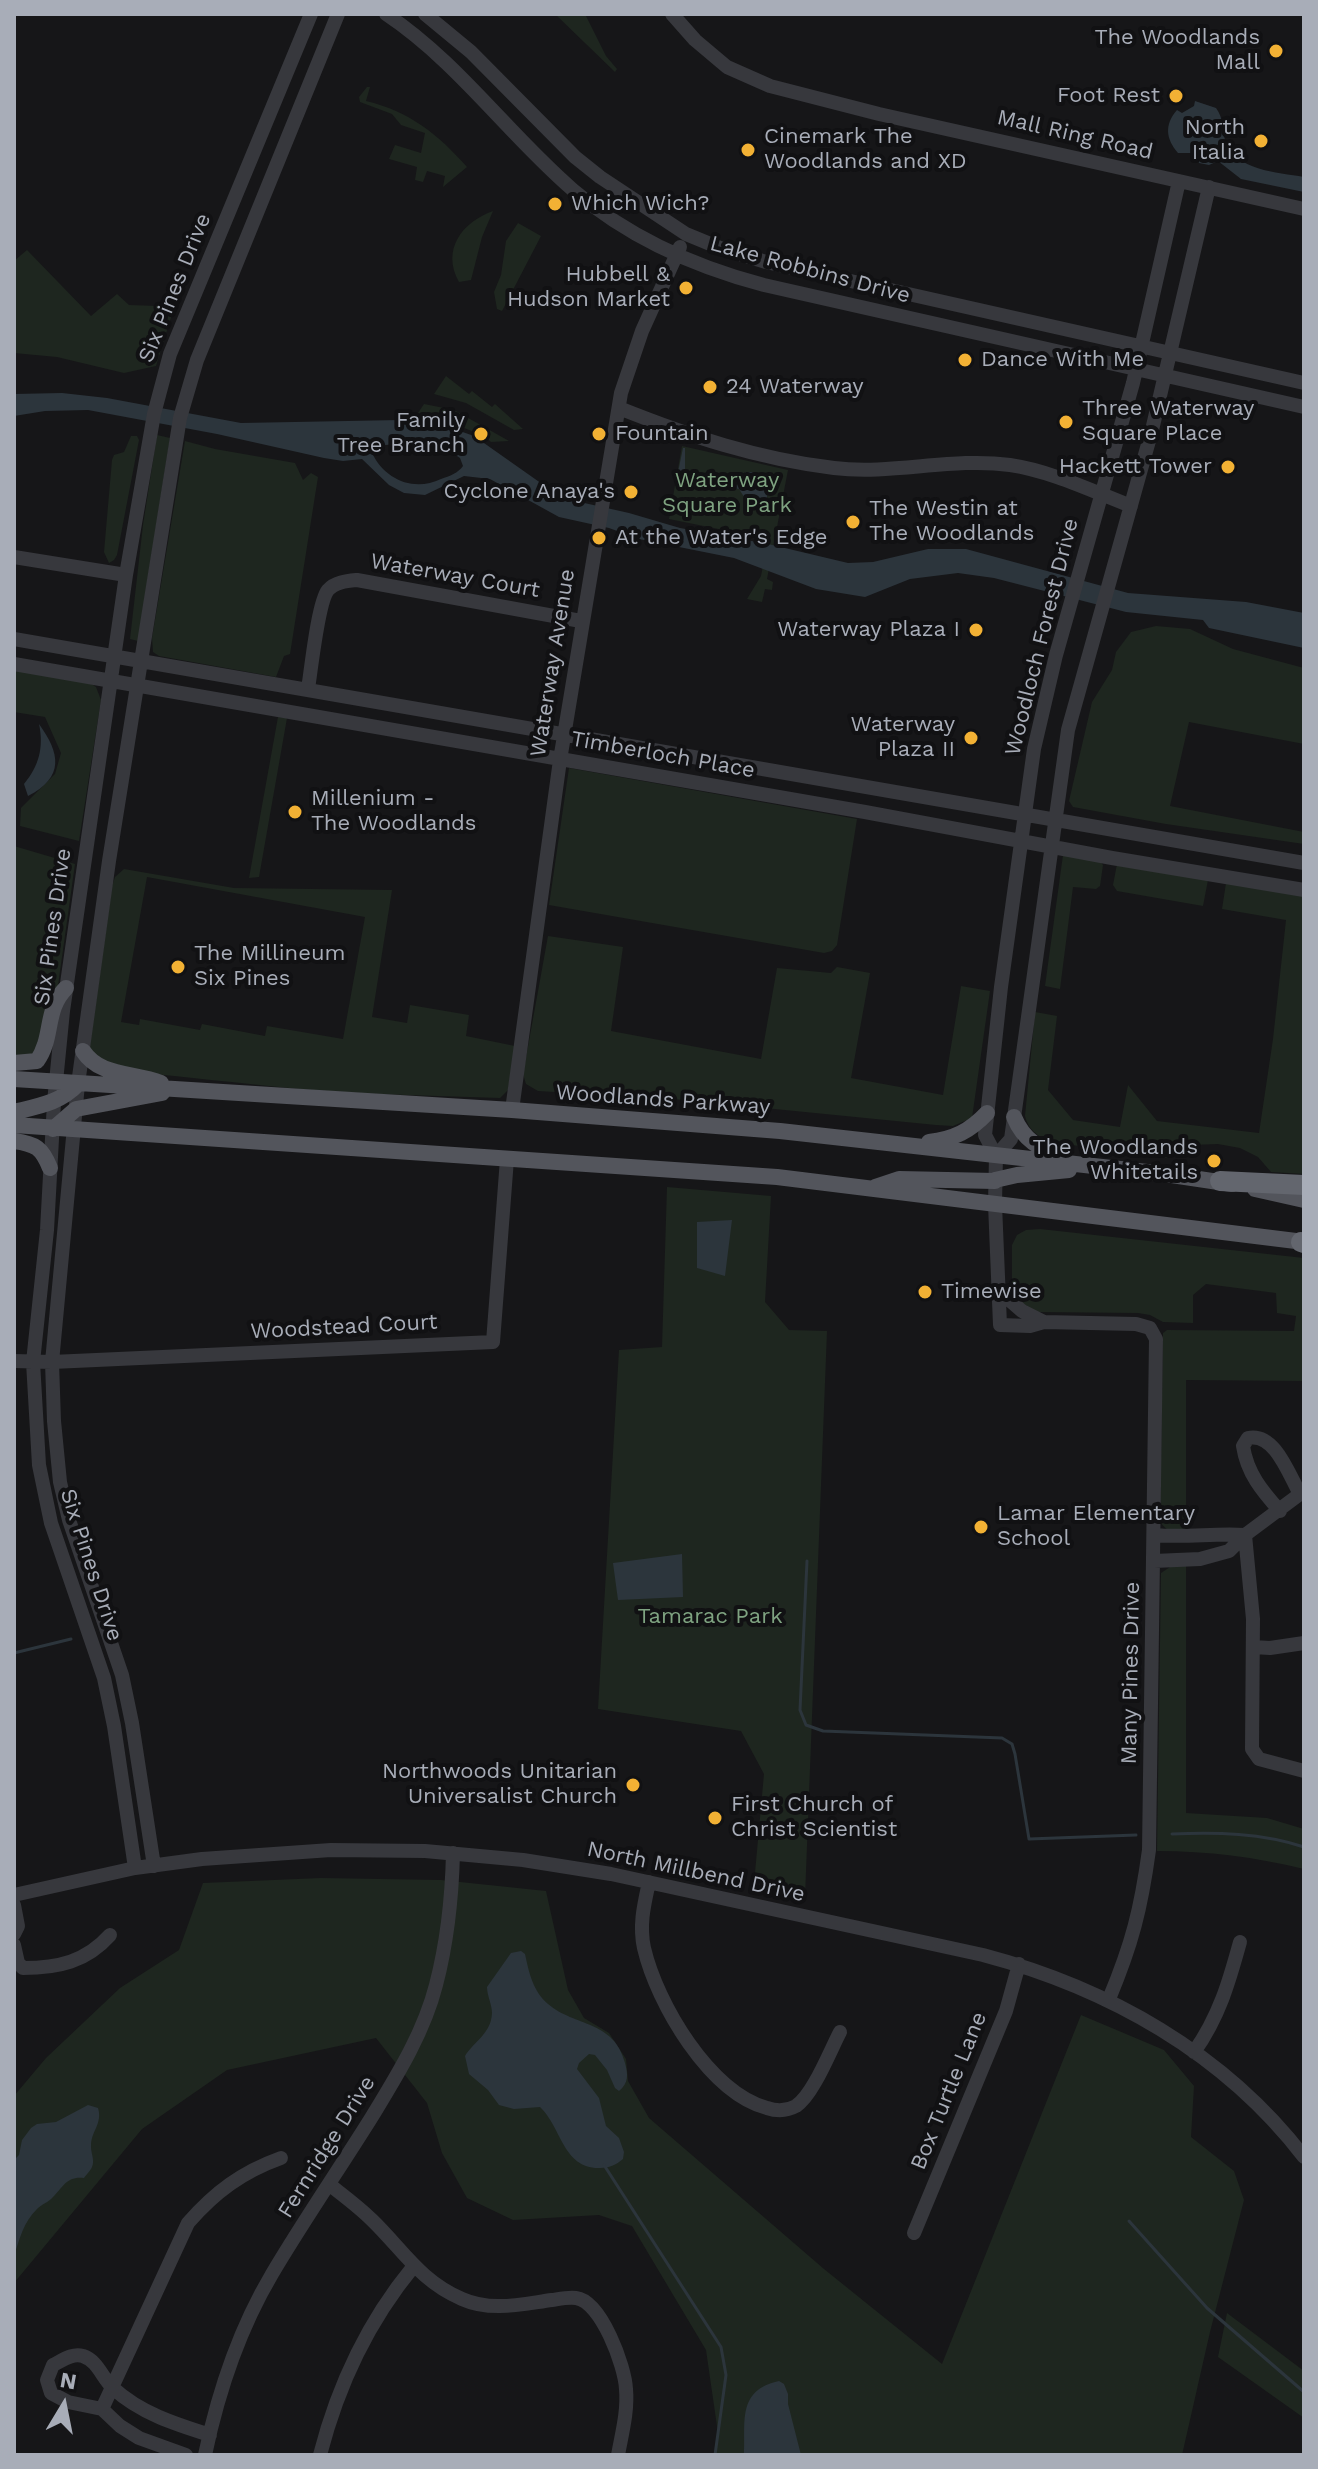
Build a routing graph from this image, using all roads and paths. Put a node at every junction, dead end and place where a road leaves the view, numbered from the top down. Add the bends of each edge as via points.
1 (311, 14) edge
2 (338, 14) edge
3 (386, 14) edge
4 (425, 14) edge
5 (672, 14) edge
6 (1179, 181) junction
7 (240, 186) junction
8 (1209, 187) junction
9 (264, 196) junction
10 (1304, 209) edge
11 (686, 234) junction
12 (677, 254) junction
13 (827, 275) junction
14 (822, 299) junction
15 (1142, 347) junction
16 (1171, 353) junction
17 (1136, 369) junction
18 (1166, 376) junction
19 (1298, 382) edge
20 (1284, 402) junction
21 (1304, 407) edge
22 (619, 408) junction
23 (1102, 495) junction
24 (1131, 506) junction
25 (14, 557) edge
26 (126, 575) junction
27 (581, 621) junction
28 (14, 639) edge
29 (115, 658) junction
30 (142, 662) junction
31 (14, 664) edge
32 (111, 680) junction
33 (138, 684) junction
34 (308, 689) junction
35 (564, 735) junction
36 (560, 760) junction
37 (1024, 815) junction
38 (1054, 821) junction
39 (1021, 841) junction
40 (1050, 846) junction
41 (85, 857) junction
42 (1282, 859) junction
43 (109, 861) junction
44 (1304, 863) edge
45 (1278, 884) junction
46 (1304, 890) edge
47 (66, 988) junction
48 (83, 1051) junction
49 (14, 1063) edge
50 (14, 1079) edge
51 (56, 1081) junction
52 (78, 1084) junction
53 (177, 1090) junction
54 (54, 1102) junction
55 (76, 1109) junction
56 (512, 1110) junction
57 (14, 1112) edge
58 (987, 1113) junction
59 (1014, 1117) junction
60 (14, 1125) edge
61 (53, 1129) junction
62 (75, 1132) junction
63 (14, 1141) edge
64 (908, 1145) junction
65 (996, 1156) junction
66 (507, 1159) junction
67 (1091, 1167) junction
68 (50, 1168) junction
69 (995, 1181) junction
70 (1220, 1181) junction
71 (1304, 1185) edge
72 (869, 1189) junction
73 (1304, 1200) edge
74 (995, 1204) junction
75 (1303, 1242) edge
76 (999, 1291) junction
77 (1044, 1322) junction
78 (14, 1361) edge
79 (33, 1362) junction
80 (52, 1362) junction
81 (1302, 1493) edge
82 (1280, 1511) junction
83 (1154, 1535) junction
84 (1245, 1535) junction
85 (1154, 1561) junction
86 (1304, 1643) edge
87 (1253, 1647) junction
88 (127, 1700) junction
89 (109, 1704) junction
90 (1304, 1771) edge
91 (453, 1853) junction
92 (154, 1866) junction
93 (135, 1868) junction
94 (649, 1882) junction
95 (14, 1895) edge
96 (14, 1905) edge
97 (14, 1934) edge
98 (110, 1935) dead end
99 (1240, 1942) dead end
100 (14, 1945) edge
101 (1019, 1964) junction
102 (18, 1974) edge
103 (1109, 1999) junction
104 (840, 2032) dead end
105 (1194, 2052) junction
106 (1298, 2137) edge
107 (1304, 2157) edge
108 (281, 2158) dead end
109 (330, 2185) junction
110 (914, 2233) dead end
111 (413, 2267) junction
112 (112, 2387) junction
113 (102, 2409) junction
114 (210, 2435) junction
115 (186, 2455) edge
116 (205, 2455) edge
117 (320, 2455) edge
118 (618, 2455) edge

1 - 7 street, Six Pines Drive
2 - 9 street, Six Pines Drive
3 - 12 street, Lake Robbins Drive via 436,54 573,190 618,223
4 - 11 street, Lake Robbins Drive via 471,52 585,166
5 - 6 street, Mall Ring Road via 727,67 770,86
6 - 8 street, Mall Ring Road
6 - 15 street, Woodloch Forest Drive
7 - 9 street
7 - 26 street, Six Pines Drive via 163,379
8 - 10 street, Mall Ring Road
8 - 16 street, Woodloch Forest Drive
9 - 30 street, Six Pines Drive via 189,386 174,448
11 - 12 street, Waterway Avenue
11 - 13 street, Lake Robbins Drive via 735,253
12 - 14 street, Lake Robbins Drive via 737,278
12 - 22 street, Waterway Avenue via 642,331
13 - 14 street
13 - 15 street, Lake Robbins Drive
14 - 17 street, Lake Robbins Drive
15 - 16 street, Lake Robbins Drive
15 - 17 street, Woodloch Forest Drive
16 - 18 street, Woodloch Forest Drive
16 - 19 street, Lake Robbins Drive
17 - 18 street, Lake Robbins Drive
17 - 23 street, Woodloch Forest Drive
18 - 20 street, Lake Robbins Drive
18 - 24 street, Woodloch Forest Drive
19 - 20 street
20 - 21 street, Lake Robbins Drive
22 - 23 street via 743,453 886,471 1010,465
22 - 27 street, Waterway Avenue
23 - 24 street
23 - 37 street, Woodloch Forest Drive via 1034,749
24 - 38 street, Woodloch Forest Drive via 1068,730
25 - 26 street
26 - 29 street, Six Pines Drive
27 - 34 street, Waterway Court via 357,580 339,583 327,591 322,606
27 - 35 street, Waterway Avenue
28 - 29 street, Timberloch Place
29 - 30 street, Timberloch Place
29 - 32 street, Six Pines Drive
30 - 33 street, Six Pines Drive
30 - 34 street, Timberloch Place
31 - 32 street, Timberloch Place
32 - 33 street, Timberloch Place
32 - 41 street, Six Pines Drive
33 - 36 street, Timberloch Place
33 - 43 street, Six Pines Drive
34 - 35 street, Timberloch Place
35 - 36 street, Waterway Avenue
35 - 37 street, Timberloch Place
36 - 39 street, Timberloch Place
36 - 56 street, Waterway Avenue
37 - 38 street, Timberloch Place
37 - 39 street, Woodloch Forest Drive
38 - 40 street, Woodloch Forest Drive
38 - 42 street, Timberloch Place
39 - 40 street, Timberloch Place
39 - 58 street, Woodloch Forest Drive
40 - 45 street, Timberloch Place
40 - 59 street, Woodloch Forest Drive
41 - 43 street
41 - 47 street, Six Pines Drive
42 - 44 street, Timberloch Place
42 - 45 street
43 - 48 street, Six Pines Drive
45 - 46 street, Timberloch Place
47 - 49 main road via 55,999 44,1051 37,1061
47 - 51 street, Six Pines Drive
48 - 52 street, Six Pines Drive
48 - 53 main road via 101,1069 142,1076
50 - 51 main road, Woodlands Parkway
51 - 52 main road, Woodlands Parkway
51 - 54 street, Six Pines Drive
52 - 53 main road, Woodlands Parkway
52 - 54 main road
52 - 55 street, Six Pines Drive
53 - 55 main road
53 - 56 main road, Woodlands Parkway
54 - 57 main road
54 - 61 street, Six Pines Drive
55 - 61 main road
55 - 62 street, Six Pines Drive
56 - 64 main road, Woodlands Parkway
58 - 64 main road via 953,1138
58 - 65 street, Woodloch Forest Drive via 985,1135
59 - 65 street, Woodloch Forest Drive via 1011,1139
59 - 67 main road via 1020,1133 1035,1145
60 - 61 main road
61 - 62 main road
61 - 68 street, Six Pines Drive
62 - 66 main road
62 - 80 street, Six Pines Drive
63 - 68 main road via 38,1146
64 - 65 main road, Woodlands Parkway
65 - 67 main road, Woodlands Parkway
65 - 69 street, Woodloch Forest Drive
66 - 72 main road via 777,1177
66 - 80 street, Woodstead Court via 493,1342
67 - 69 main road
67 - 70 main road, Woodlands Parkway
68 - 79 street, Six Pines Drive
69 - 72 main road via 899,1179
69 - 74 street, Woodloch Forest Drive
70 - 71 highway
70 - 73 main road, Woodlands Parkway
72 - 74 main road
74 - 75 main road
74 - 76 street, Many Pines Drive
76 - 77 street
76 - 77 street, Many Pines Drive via 1000,1325
77 - 83 street, Many Pines Drive via 1136,1324 1154,1332
78 - 79 street, Woodstead Court
79 - 80 street, Woodstead Court
79 - 89 street, Six Pines Drive via 39,1465 51,1523 98,1654
80 - 88 street, Six Pines Drive via 57,1463 69,1520 116,1652
81 - 82 street
81 - 82 street via 1265,1439 1248,1438 1243,1446 1249,1471
82 - 84 street
83 - 84 street
83 - 85 street, Many Pines Drive
84 - 85 street via 1229,1551 1200,1559
84 - 87 street
85 - 103 street, Many Pines Drive via 1149,1850 1141,1909
86 - 87 street
87 - 90 street via 1252,1749 1259,1759
88 - 89 street
88 - 92 street, Six Pines Drive
89 - 93 street, Six Pines Drive
91 - 92 street, North Millbend Drive via 331,1850
91 - 94 street, North Millbend Drive
91 - 109 street, Fernridge Drive via 436,1986 399,2075
92 - 93 street, North Millbend Drive
93 - 95 street, North Millbend Drive
94 - 101 street, North Millbend Drive
94 - 104 street via 641,1929 660,1992 713,2074 749,2103 778,2111 795,2107
96 - 97 street
98 - 102 street via 74,1961
99 - 105 street via 1223,2002
100 - 102 street
101 - 103 street, North Millbend Drive
101 - 110 street, Box Turtle Lane via 1006,2011
103 - 105 street, North Millbend Drive
105 - 106 street, North Millbend Drive
106 - 107 street, North Millbend Drive
108 - 112 street via 232,2180 188,2223
109 - 111 street via 369,2217
109 - 114 street, Fernridge Drive via 257,2301
111 - 117 street via 355,2354
111 - 118 street via 445,2291 483,2306 574,2297 595,2308 622,2365 626,2386
112 - 113 street
112 - 113 street via 84,2356 72,2355 53,2365 47,2380 51,2393
112 - 114 street via 151,2414
113 - 115 street via 139,2438
114 - 116 street, Fernridge Drive

